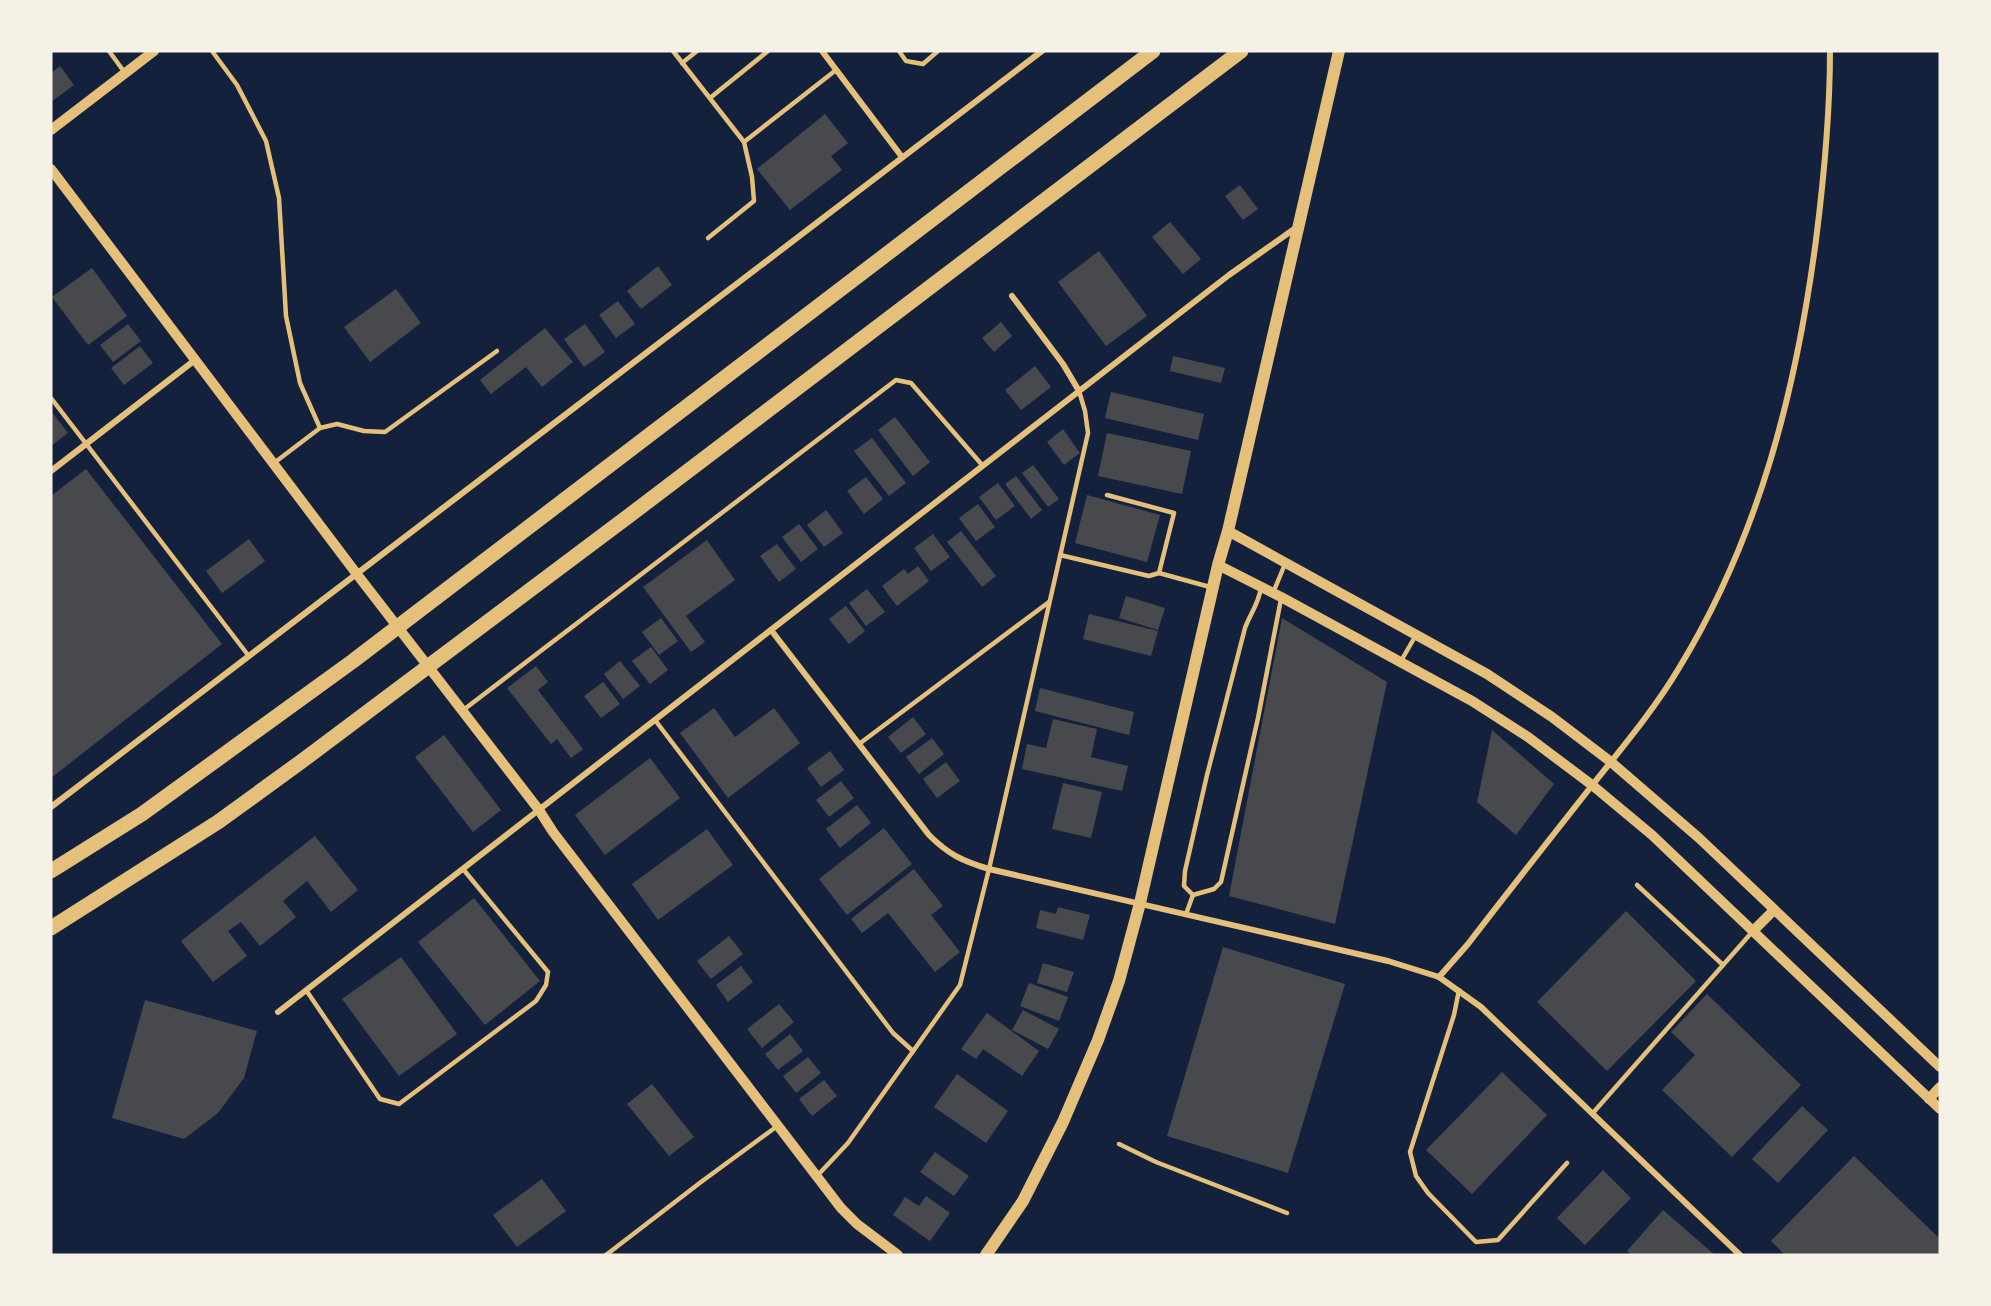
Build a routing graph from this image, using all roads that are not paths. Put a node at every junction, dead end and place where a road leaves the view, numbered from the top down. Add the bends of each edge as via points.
1 (108, 51) edge
2 (154, 51) edge
3 (212, 51) edge
4 (673, 51) edge
5 (697, 51) edge
6 (768, 51) edge
7 (822, 51) edge
8 (898, 51) edge
9 (938, 51) edge
10 (1042, 51) edge
11 (1153, 51) edge
12 (1241, 51) edge
13 (1830, 51) edge
14 (1341, 53) edge
15 (682, 63) junction
16 (836, 70) junction
17 (125, 73) junction
18 (710, 98) junction
19 (51, 130) edge
20 (744, 142) junction
21 (902, 157) junction
22 (51, 169) edge
23 (1298, 226) junction
24 (708, 238) dead end
25 (1012, 296) dead end
26 (497, 351) dead end
27 (196, 360) junction
28 (1079, 391) junction
29 (51, 398) edge
30 (320, 428) junction
31 (88, 443) junction
32 (274, 462) junction
33 (983, 466) junction
34 (51, 471) edge
35 (1107, 495) dead end
36 (1228, 531) junction
37 (1060, 555) junction
38 (1285, 563) junction
39 (1218, 565) junction
40 (356, 573) junction
41 (1159, 573) junction
42 (1262, 587) junction
43 (1213, 588) junction
44 (1277, 595) junction
45 (1049, 602) junction
46 (771, 630) junction
47 (1416, 634) junction
48 (248, 655) junction
49 (1401, 661) junction
50 (462, 711) junction
51 (656, 720) junction
52 (859, 744) junction
53 (1611, 762) junction
54 (1592, 785) junction
55 (51, 807) edge
56 (539, 810) junction
57 (463, 869) junction
58 (988, 869) junction
59 (51, 871) edge
60 (1637, 885) dead end
61 (1192, 895) junction
62 (1140, 903) junction
63 (1774, 910) junction
64 (1186, 914) junction
65 (51, 928) edge
66 (1753, 931) junction
67 (1723, 965) junction
68 (1439, 977) junction
69 (306, 990) junction
70 (1459, 990) junction
71 (278, 1012) dead end
72 (913, 1051) junction
73 (1940, 1067) edge
74 (1940, 1087) edge
75 (1929, 1099) junction
76 (1940, 1109) edge
77 (1592, 1114) junction
78 (778, 1126) junction
79 (1119, 1144) dead end
80 (1567, 1163) dead end
81 (817, 1176) junction
82 (1287, 1213) dead end
83 (606, 1255) edge
84 (898, 1255) edge
85 (986, 1255) edge
86 (1740, 1255) edge

1 - 17 lane
2 - 17 street
3 - 30 lane via 237,85 266,141 279,198 286,316 300,383
4 - 15 lane
5 - 15 lane
6 - 18 lane
7 - 16 street
8 - 9 lane via 906,61 923,64
10 - 21 street
11 - 59 highway via 353,661 142,814
12 - 65 highway via 218,822
13 - 53 street via 1822,191 1811,276 1789,392 1761,493 1735,564 1709,616 1678,670
14 - 23 main road
15 - 18 lane
16 - 20 lane
16 - 21 street
17 - 19 street
18 - 20 lane
20 - 24 lane via 754,201
21 - 40 street
22 - 27 street
23 - 28 street
23 - 36 main road
25 - 28 street
26 - 30 lane via 385,432 337,424
27 - 31 street
27 - 32 street
28 - 33 street
28 - 37 lane via 1088,432
29 - 31 lane
30 - 32 lane
31 - 34 street
31 - 48 lane
32 - 40 street
33 - 46 street
33 - 50 lane via 911,383 896,380
35 - 41 lane via 1174,513
36 - 38 street
36 - 39 main road
37 - 41 lane via 1149,576
37 - 45 lane
38 - 44 lane
38 - 47 street
39 - 42 street
39 - 43 main road
40 - 48 street
40 - 50 street
41 - 43 lane
42 - 44 street
42 - 61 lane via 1245,628 1185,871 1184,886
43 - 62 main road
44 - 49 street
44 - 61 lane via 1258,718 1221,882
45 - 52 lane
45 - 58 lane
46 - 51 street
46 - 52 street
47 - 49 lane
47 - 53 street via 1487,674
48 - 55 street
49 - 54 street via 1528,737
50 - 56 street
51 - 56 street
51 - 72 lane via 893,1033
52 - 58 street via 942,848 963,861
53 - 54 street
53 - 63 street via 1699,837
54 - 66 street
54 - 68 street
56 - 57 street
56 - 78 street
57 - 69 street
57 - 69 lane via 548,972 546,985 536,1001 399,1104 380,1099
58 - 62 street
58 - 72 lane via 960,985
60 - 67 lane
61 - 64 lane
62 - 64 street
62 - 85 main road via 1119,981 1080,1084 1023,1202
63 - 66 street
63 - 73 street
64 - 68 street
66 - 67 lane
66 - 75 street
67 - 77 lane
68 - 70 street
69 - 71 street
70 - 77 street
70 - 80 lane via 1410,1152 1416,1176 1476,1242 1498,1240
72 - 81 lane via 848,1143
74 - 75 street
75 - 76 street
77 - 86 street
78 - 81 street
78 - 83 lane
79 - 82 lane
81 - 84 street via 841,1209

